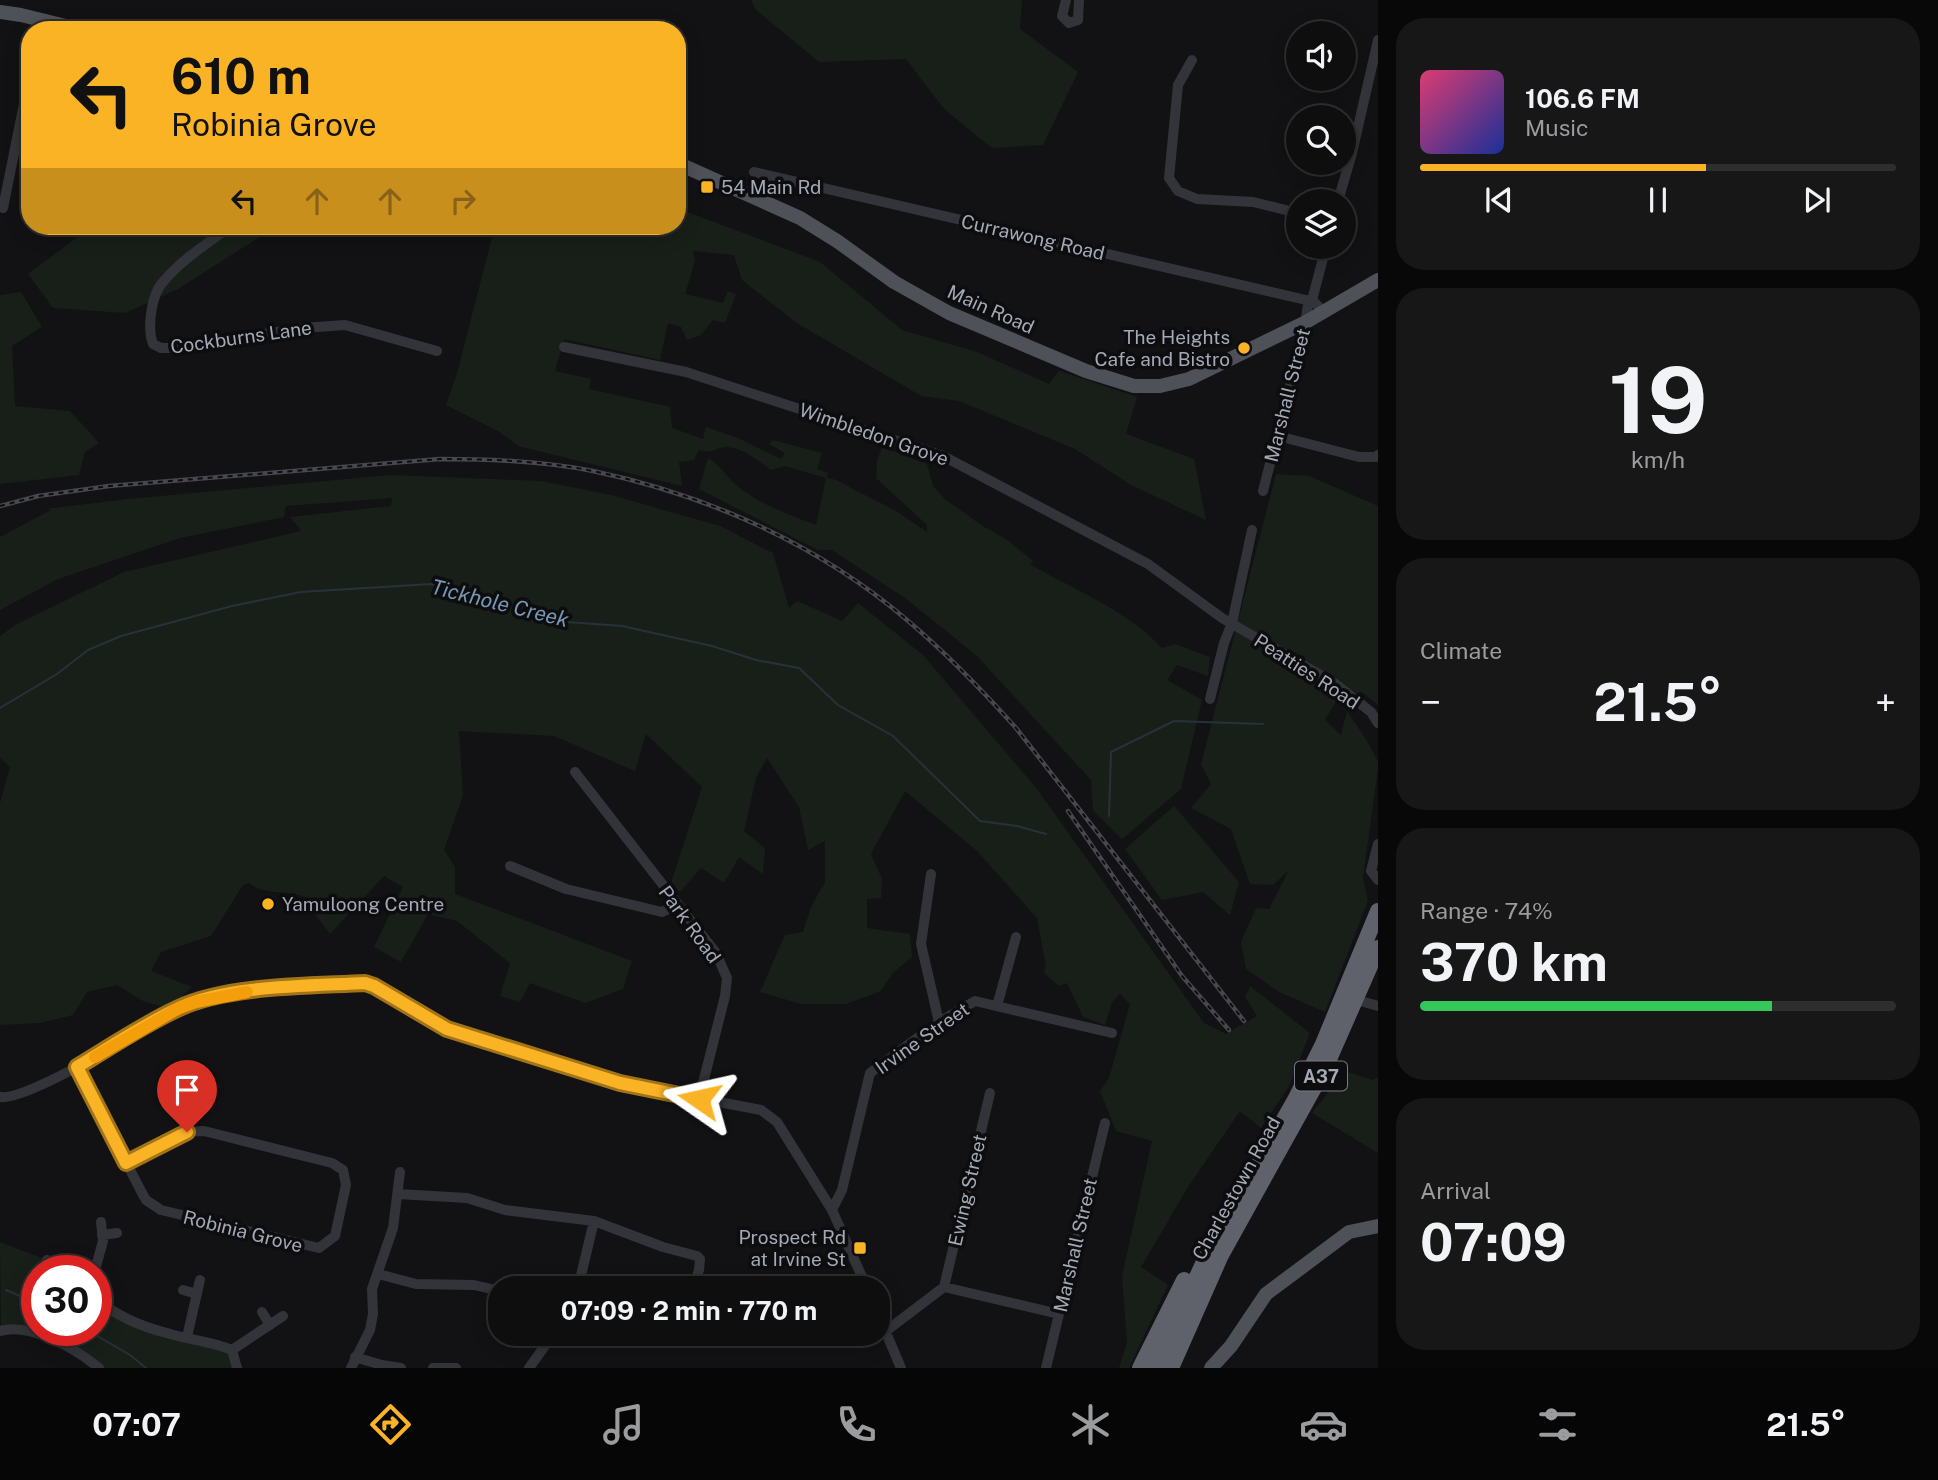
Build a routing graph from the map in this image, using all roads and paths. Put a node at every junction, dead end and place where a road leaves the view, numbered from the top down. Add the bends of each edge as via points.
1 (1066, 0) edge
2 (1079, 0) edge
3 (0, 12) edge
4 (28, 21) edge
5 (1378, 40) edge
6 (1192, 60) dead end
7 (21, 117) edge
8 (18, 131) junction
9 (21, 132) edge
10 (686, 167) edge
11 (754, 172) dead end
12 (1342, 189) edge
13 (3, 208) dead end
14 (1286, 210) edge
15 (219, 235) edge
16 (1323, 259) edge
17 (1378, 280) edge
18 (1312, 300) junction
19 (1323, 311) junction
20 (1306, 322) junction
21 (564, 347) dead end
22 (437, 351) dead end
23 (1278, 436) junction
24 (1378, 456) edge
25 (1263, 491) dead end
26 (1252, 530) dead end
27 (1232, 623) junction
28 (1210, 699) dead end
29 (1378, 723) edge
30 (575, 772) dead end
31 (1378, 844) edge
32 (510, 866) dead end
33 (931, 874) dead end
34 (1378, 880) edge
35 (677, 905) junction
36 (1378, 911) edge
37 (1016, 937) dead end
38 (1372, 945) edge
39 (1357, 1000) junction
40 (997, 1006) junction
41 (1378, 1006) edge
42 (939, 1022) junction
43 (1112, 1033) dead end
44 (1323, 1044) junction
45 (77, 1067) junction
46 (990, 1093) dead end
47 (0, 1097) edge
48 (699, 1099) junction
49 (1105, 1123) dead end
50 (126, 1163) junction
51 (400, 1172) dead end
52 (398, 1194) junction
53 (832, 1210) junction
54 (101, 1222) dead end
55 (594, 1222) junction
56 (1378, 1226) edge
57 (117, 1233) dead end
58 (102, 1235) junction
59 (1208, 1253) junction
60 (99, 1255) edge
61 (378, 1274) junction
62 (581, 1276) edge
63 (697, 1276) edge
64 (862, 1276) edge
65 (201, 1280) dead end
66 (944, 1287) junction
67 (488, 1288) edge
68 (183, 1290) dead end
69 (197, 1293) junction
70 (112, 1309) edge
71 (262, 1312) dead end
72 (1059, 1314) junction
73 (283, 1316) dead end
74 (270, 1325) junction
75 (890, 1328) edge
76 (0, 1331) edge
77 (187, 1337) junction
78 (890, 1341) edge
79 (544, 1346) edge
80 (1231, 1346) junction
81 (232, 1350) junction
82 (355, 1357) junction
83 (1174, 1365) edge
84 (99, 1368) edge
85 (237, 1368) edge
86 (351, 1368) edge
87 (401, 1368) edge
88 (433, 1368) edge
89 (456, 1368) edge
90 (529, 1368) edge
91 (901, 1368) edge
92 (1045, 1368) edge
93 (1140, 1368) edge
94 (1155, 1368) edge
95 (1211, 1368) edge
96 (1219, 1368) edge

1 - 2 street via 1062,16 1073,23 1079,17
3 - 4 main road
5 - 12 street
6 - 14 street via 1178,85 1169,178 1173,186 1197,199 1253,202
7 - 8 street
8 - 9 street
8 - 13 street
10 - 20 main road, Main Road via 800,218 949,313 1112,381 1160,386 1189,379
11 - 18 street, Currawong Road
15 - 22 street, Cockburns Lane via 158,288 149,324 153,344 173,348 345,325
16 - 18 street, Marshall Street
17 - 19 main road, Main Road
18 - 19 street, Marshall Street
18 - 20 street, Marshall Street
19 - 20 main road, Main Road
20 - 23 street, Marshall Street
21 - 27 street, Wimbledon Grove via 686,372 928,449 1121,548
23 - 24 street via 1359,457
23 - 25 street, Marshall Street
26 - 27 street
27 - 28 street
27 - 29 street, Peatties Road via 1334,683
30 - 35 street, Park Road
31 - 34 street via 1371,872
32 - 35 street via 566,889 662,912
33 - 42 street via 921,944
35 - 48 street, Park Road via 716,953 727,978
36 - 38 highway, Charlestown Road / A37
37 - 40 street
38 - 39 highway, Charlestown Road / A37
38 - 44 highway, Charlestown Road / A37
39 - 41 street
39 - 44 street, Charlestown Road via 1348,1003
39 - 83 highway, Charlestown Road / A37 via 1309,1099 1221,1255
40 - 42 street, Irvine Street via 975,1001
40 - 43 street, Irvine Street
42 - 53 street, Irvine Street via 870,1073 842,1190
44 - 59 highway, Charlestown Road / A37
45 - 47 street via 17,1096
45 - 48 street via 196,1002 278,987 365,983 447,1029 620,1083
45 - 50 street, Robinia Grove
46 - 66 street, Ewing Street
48 - 53 street via 761,1110 777,1122
49 - 72 street, Marshall Street
50 - 50 street, Robinia Grove via 146,1200 161,1210 312,1248 335,1237 346,1185 343,1170 332,1163 204,1131 187,1132
51 - 52 street
52 - 55 street via 467,1198 492,1208
52 - 61 street
53 - 64 street
54 - 58 street
55 - 62 street
55 - 63 street via 694,1254 700,1259
56 - 80 main road via 1349,1232 1272,1290
57 - 58 street
58 - 60 street
59 - 93 highway via 1199,1256 1178,1290
59 - 94 highway, A37
61 - 67 street via 416,1283
61 - 82 street via 372,1289 370,1330
65 - 69 street
66 - 72 street
66 - 75 street
68 - 69 street
69 - 77 street
70 - 77 street via 166,1334
71 - 74 street
72 - 92 street, Marshall Street
73 - 74 street
74 - 81 street
76 - 84 street via 24,1329 43,1335
77 - 81 street
78 - 91 street
79 - 90 street
80 - 95 main road
80 - 96 main road
81 - 85 street
82 - 86 street
82 - 87 street
88 - 89 street

